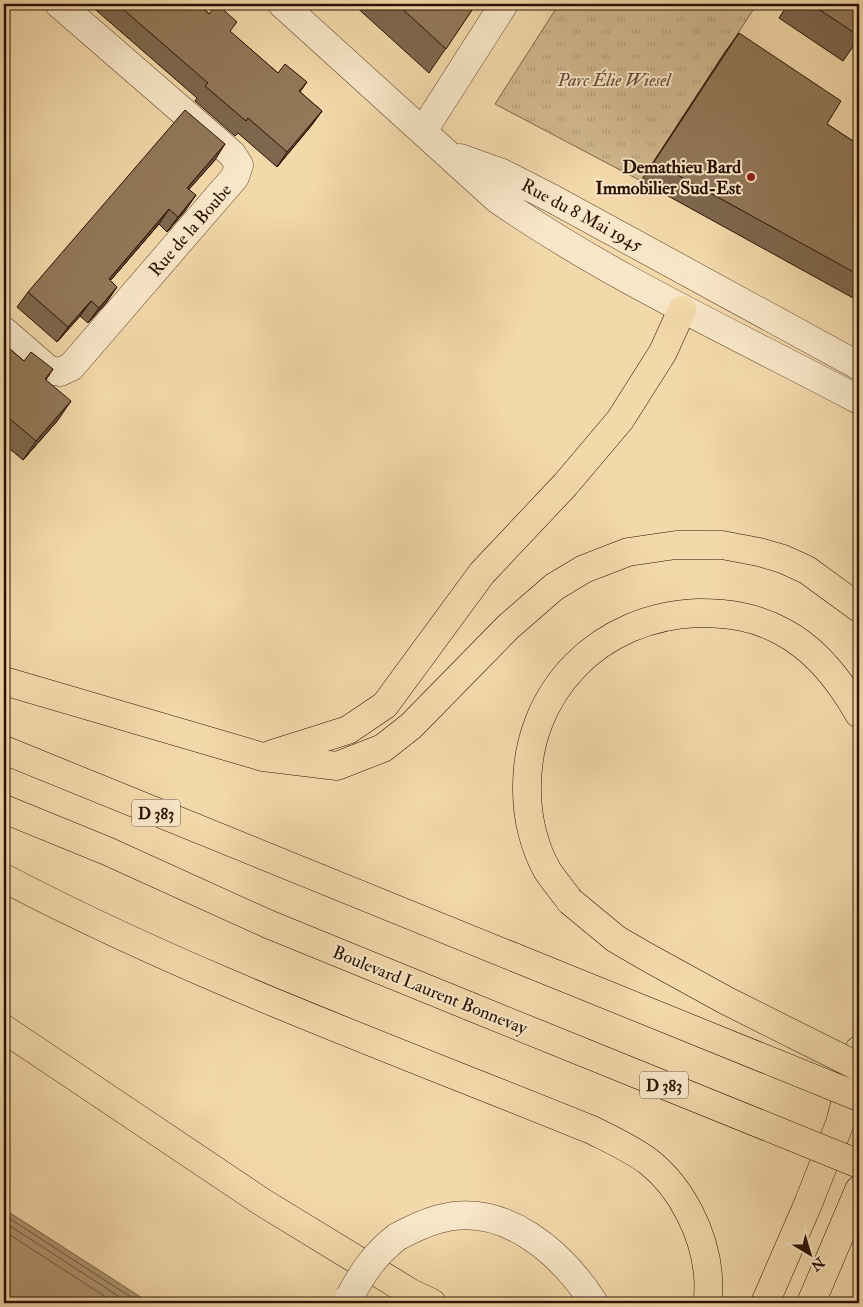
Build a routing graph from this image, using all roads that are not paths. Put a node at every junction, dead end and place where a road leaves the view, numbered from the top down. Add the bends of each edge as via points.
1 (59, 4) edge
2 (282, 4) edge
3 (504, 4) edge
4 (423, 131) junction
5 (448, 154) junction
6 (711, 285) junction
7 (682, 310) junction
8 (4, 331) edge
9 (859, 366) edge
10 (859, 400) edge
11 (858, 606) edge
12 (4, 680) edge
13 (859, 714) edge
14 (4, 750) edge
15 (263, 757) junction
16 (4, 809) edge
17 (4, 878) edge
18 (4, 1029) edge
19 (859, 1050) edge
20 (859, 1067) edge
21 (859, 1097) edge
22 (859, 1164) edge
23 (859, 1190) edge
24 (348, 1303) edge
25 (432, 1303) edge
26 (594, 1303) edge
27 (708, 1303) edge
28 (765, 1303) edge
29 (811, 1303) edge

1 - 8 street, Rue de la Boube via 232,154 239,165 235,177 71,367 60,372 49,370
2 - 4 street, Rue du 8 Mai 1945
3 - 4 street
4 - 5 street, Rue du 8 Mai 1945
5 - 6 street, Rue du 8 Mai 1945 via 502,173
5 - 7 street, Rue du 8 Mai 1945 via 497,199 534,225
6 - 7 street
6 - 9 street, Rue du 8 Mai 1945
7 - 10 street, Rue du 8 Mai 1945
7 - 15 highway via 663,352 620,420 482,574 385,705 348,730
11 - 15 highway via 807,570 758,552 713,545 676,545 628,552 584,569 554,587 508,627 411,726 383,748 338,766
12 - 15 highway
13 - 20 highway, bridge via 831,674 784,632 737,615 684,614 658,618 628,627 578,662 546,709 529,755 527,778 527,802 533,835 547,870 570,900 616,939 647,957
14 - 21 highway, D 383, bridge
16 - 22 highway, Boulevard Laurent Bonnevay / D 383, bridge via 107,851 268,924
17 - 27 highway via 106,929 238,988 592,1130 629,1149 650,1163 670,1183 699,1235 708,1276
18 - 25 highway via 262,1202
19 - 28 highway via 840,1123
23 - 29 highway
24 - 26 street, bridge via 365,1268 397,1237 441,1218 469,1215 497,1220 543,1245 566,1265

